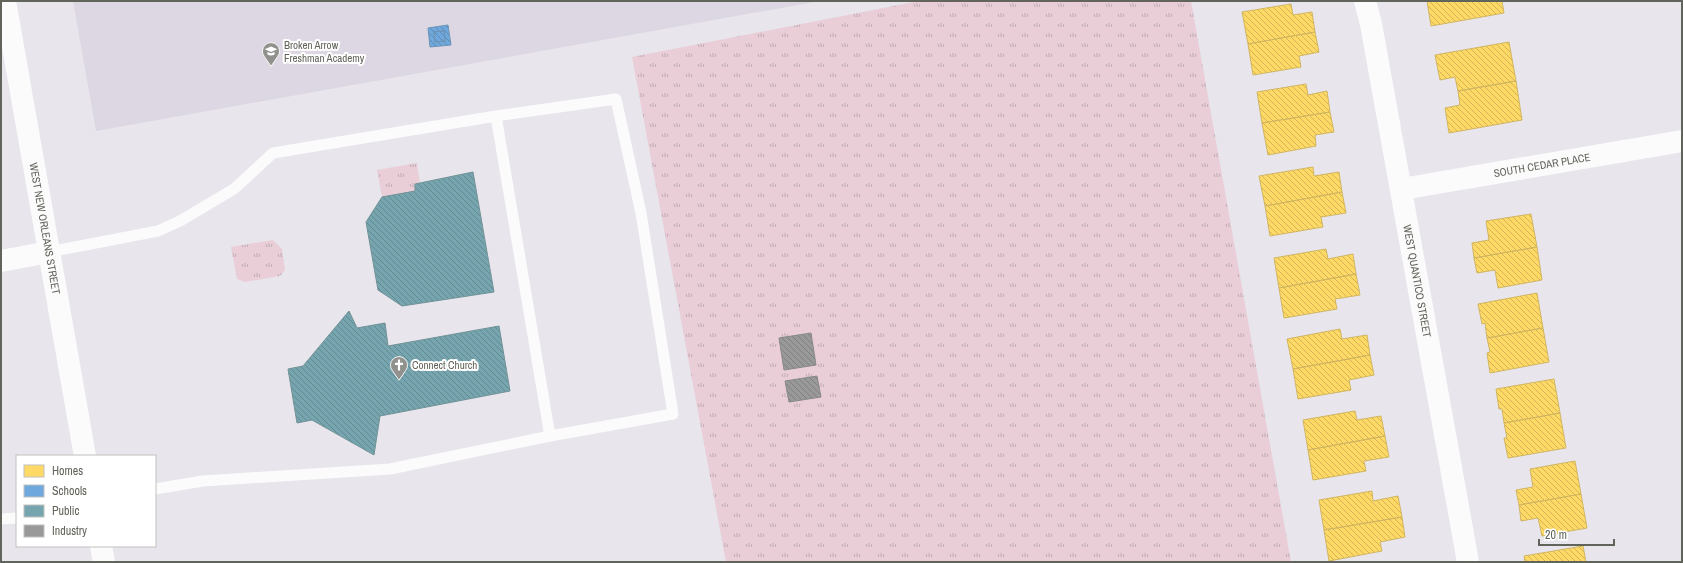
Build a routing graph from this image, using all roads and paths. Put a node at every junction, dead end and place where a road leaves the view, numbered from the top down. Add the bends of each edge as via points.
1 (5, 1) edge
2 (1365, 1) edge
3 (496, 116) junction
4 (1682, 141) edge
5 (1402, 190) junction
6 (49, 252) junction
7 (1, 261) edge
8 (550, 436) junction
9 (85, 455) edge
10 (156, 489) edge
11 (1, 518) edge
12 (16, 518) edge
13 (101, 547) edge
14 (104, 562) edge
15 (1468, 562) edge

1 - 6 street, WEST NEW ORLEANS STREET
2 - 5 street, WEST QUANTICO STREET
3 - 6 lane via 273,153 234,189 180,221 158,230
3 - 8 lane
3 - 8 lane via 616,99 642,220 673,414
4 - 5 street, SOUTH CEDAR PLACE
5 - 15 street, WEST QUANTICO STREET
6 - 7 street
6 - 9 street, WEST NEW ORLEANS STREET
8 - 10 lane via 390,469 203,481
11 - 12 lane
13 - 14 street

